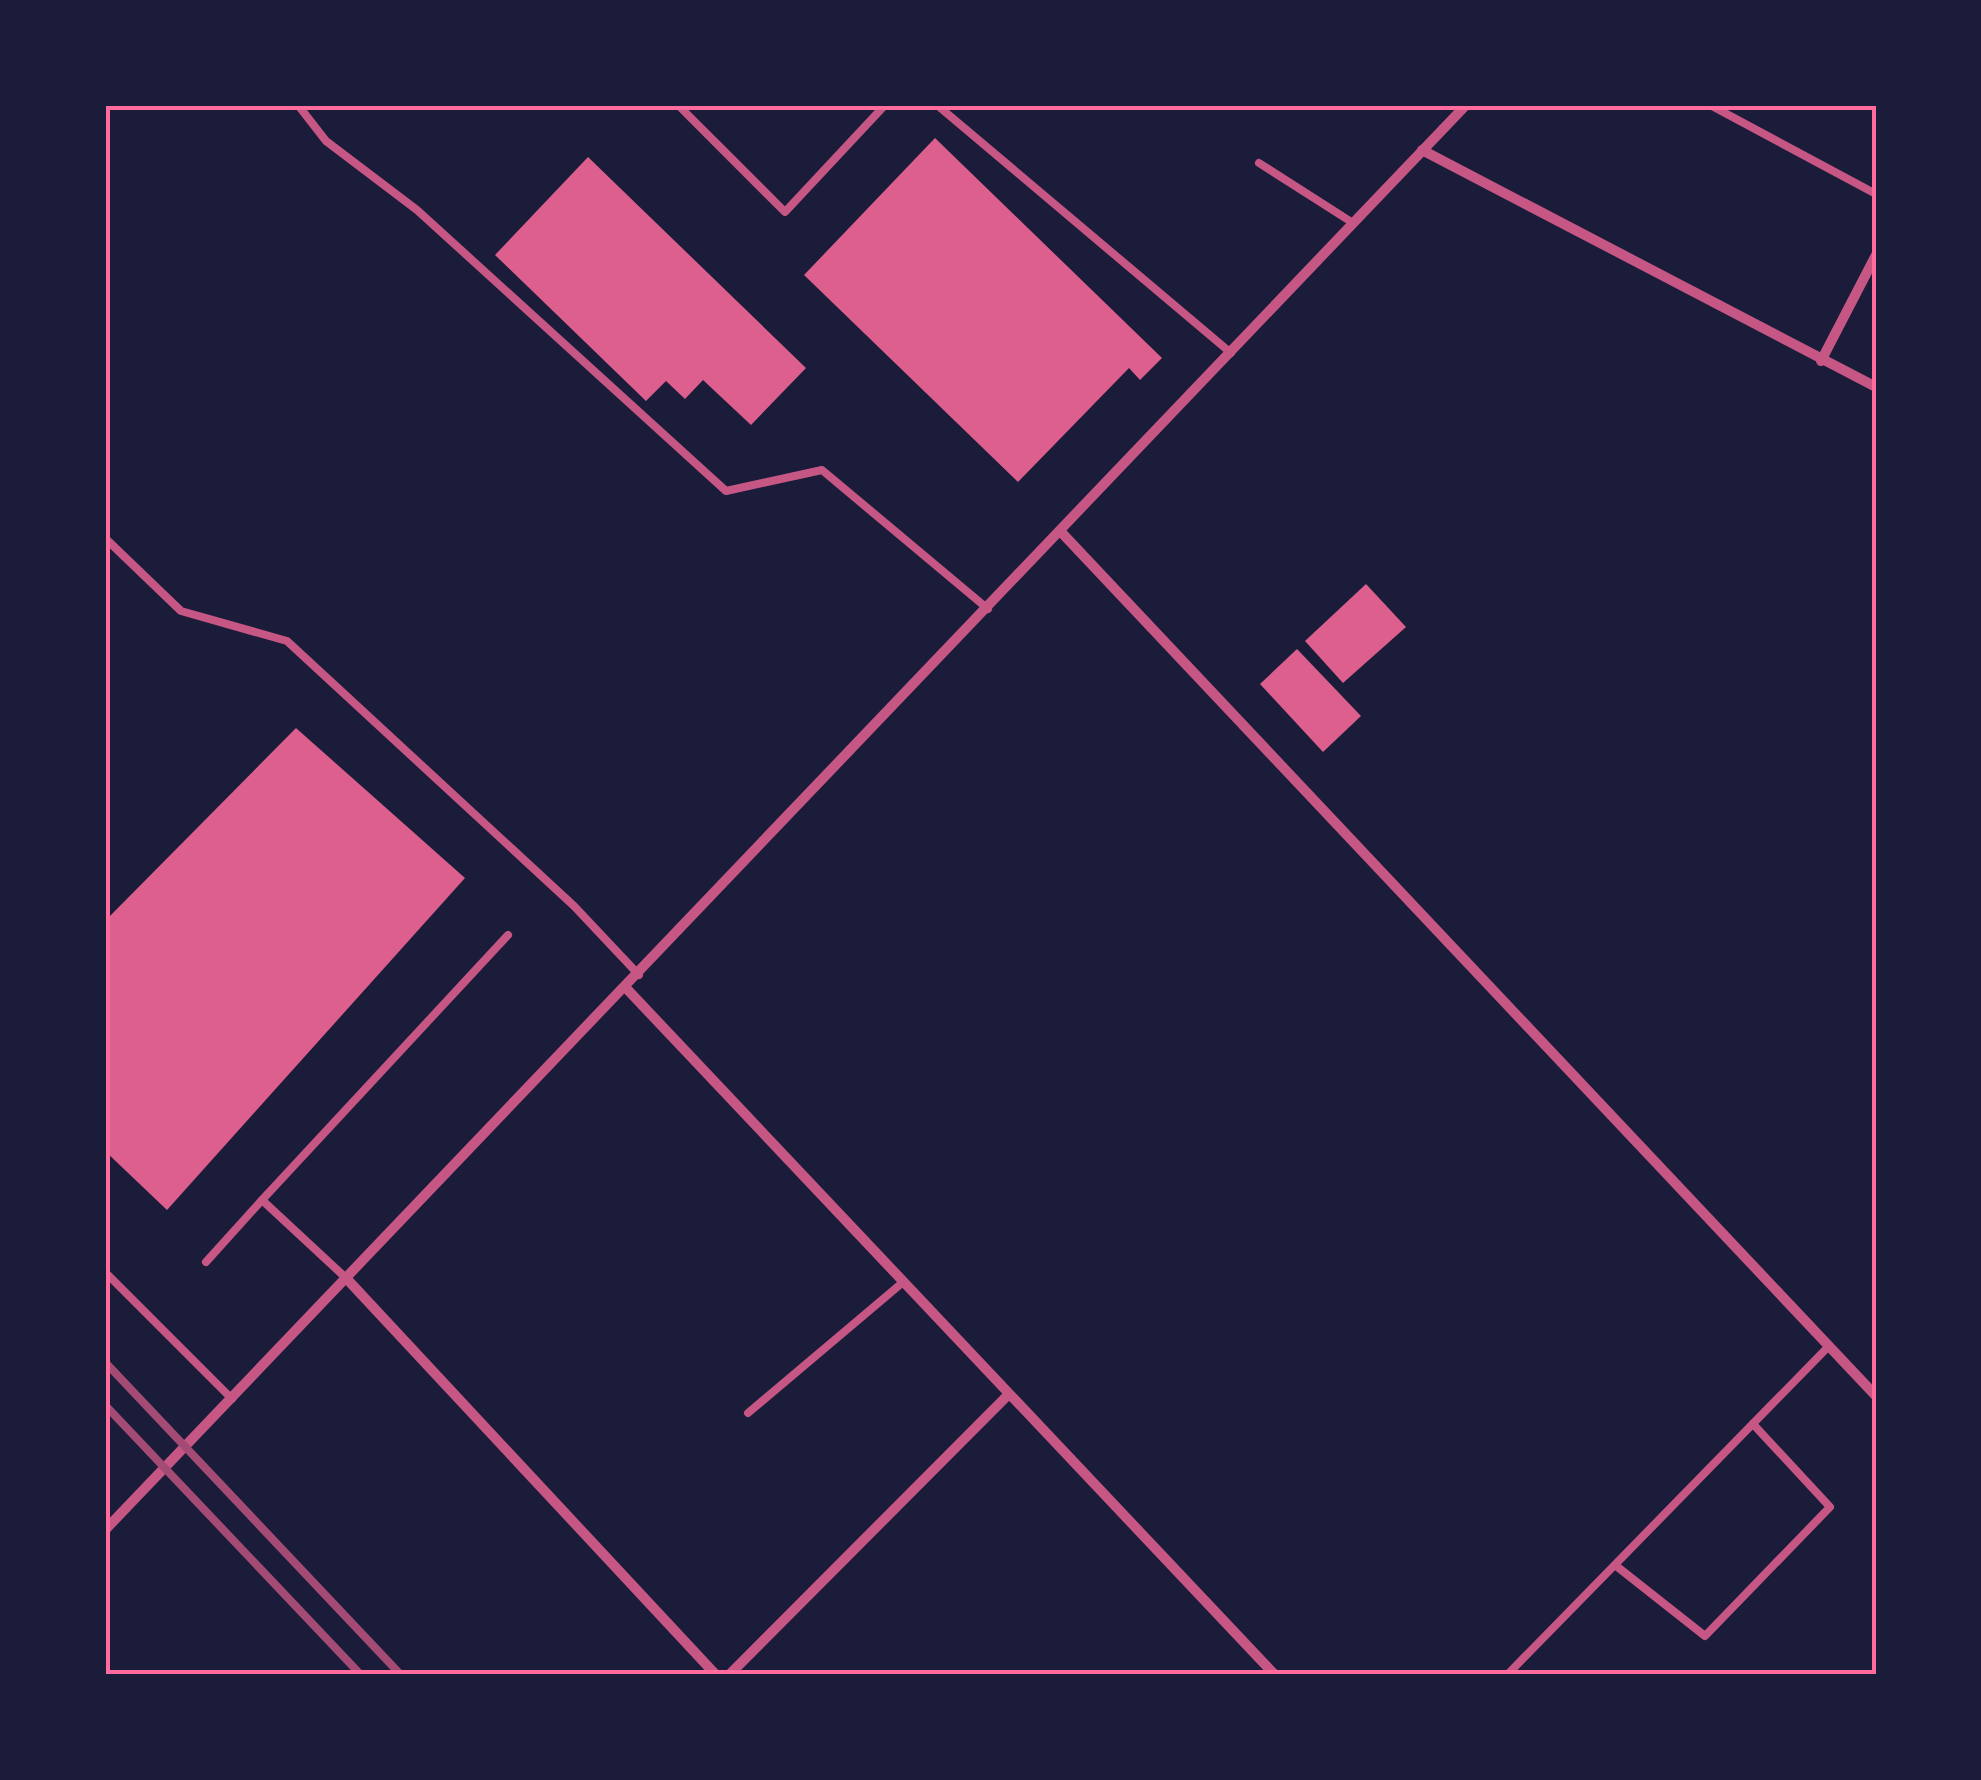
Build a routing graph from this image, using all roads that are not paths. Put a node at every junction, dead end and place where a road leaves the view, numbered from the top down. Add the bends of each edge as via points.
1 (298, 105) edge
2 (678, 105) edge
3 (884, 105) edge
4 (937, 105) edge
5 (1466, 105) edge
6 (1710, 105) edge
7 (1422, 150) junction
8 (1259, 163) dead end
9 (1876, 194) edge
10 (1353, 223) junction
11 (1876, 254) edge
12 (1231, 353) junction
13 (1821, 361) junction
14 (1876, 387) edge
15 (1062, 533) junction
16 (105, 538) edge
17 (988, 610) junction
18 (508, 934) dead end
19 (639, 974) junction
20 (626, 988) junction
21 (262, 1200) junction
22 (206, 1262) dead end
23 (105, 1272) edge
24 (346, 1278) junction
25 (902, 1283) junction
26 (1829, 1346) junction
27 (1008, 1395) junction
28 (1876, 1396) edge
29 (232, 1399) junction
30 (748, 1413) dead end
31 (1753, 1424) junction
32 (105, 1530) edge
33 (1614, 1565) junction
34 (1270, 1673) edge
35 (716, 1675) edge
36 (730, 1675) edge
37 (1506, 1675) edge

1 - 17 lane via 326,141 416,210 726,491 822,470
2 - 3 lane via 785,212
4 - 12 lane
5 - 7 street
6 - 9 lane
7 - 10 street
7 - 13 street
8 - 10 lane
10 - 12 street
11 - 13 street
12 - 15 street
13 - 14 street
15 - 17 street
15 - 26 street
16 - 19 lane via 180,611 287,641
17 - 19 street
18 - 21 lane
19 - 20 street
20 - 24 street
20 - 25 street
21 - 22 lane
21 - 24 lane
23 - 29 lane
24 - 29 street
24 - 35 street
25 - 27 street
25 - 30 lane
26 - 28 street
26 - 31 lane
27 - 34 street
27 - 36 street
29 - 32 street
31 - 33 lane
31 - 33 lane via 1830,1506 1756,1586 1705,1636
33 - 37 lane

